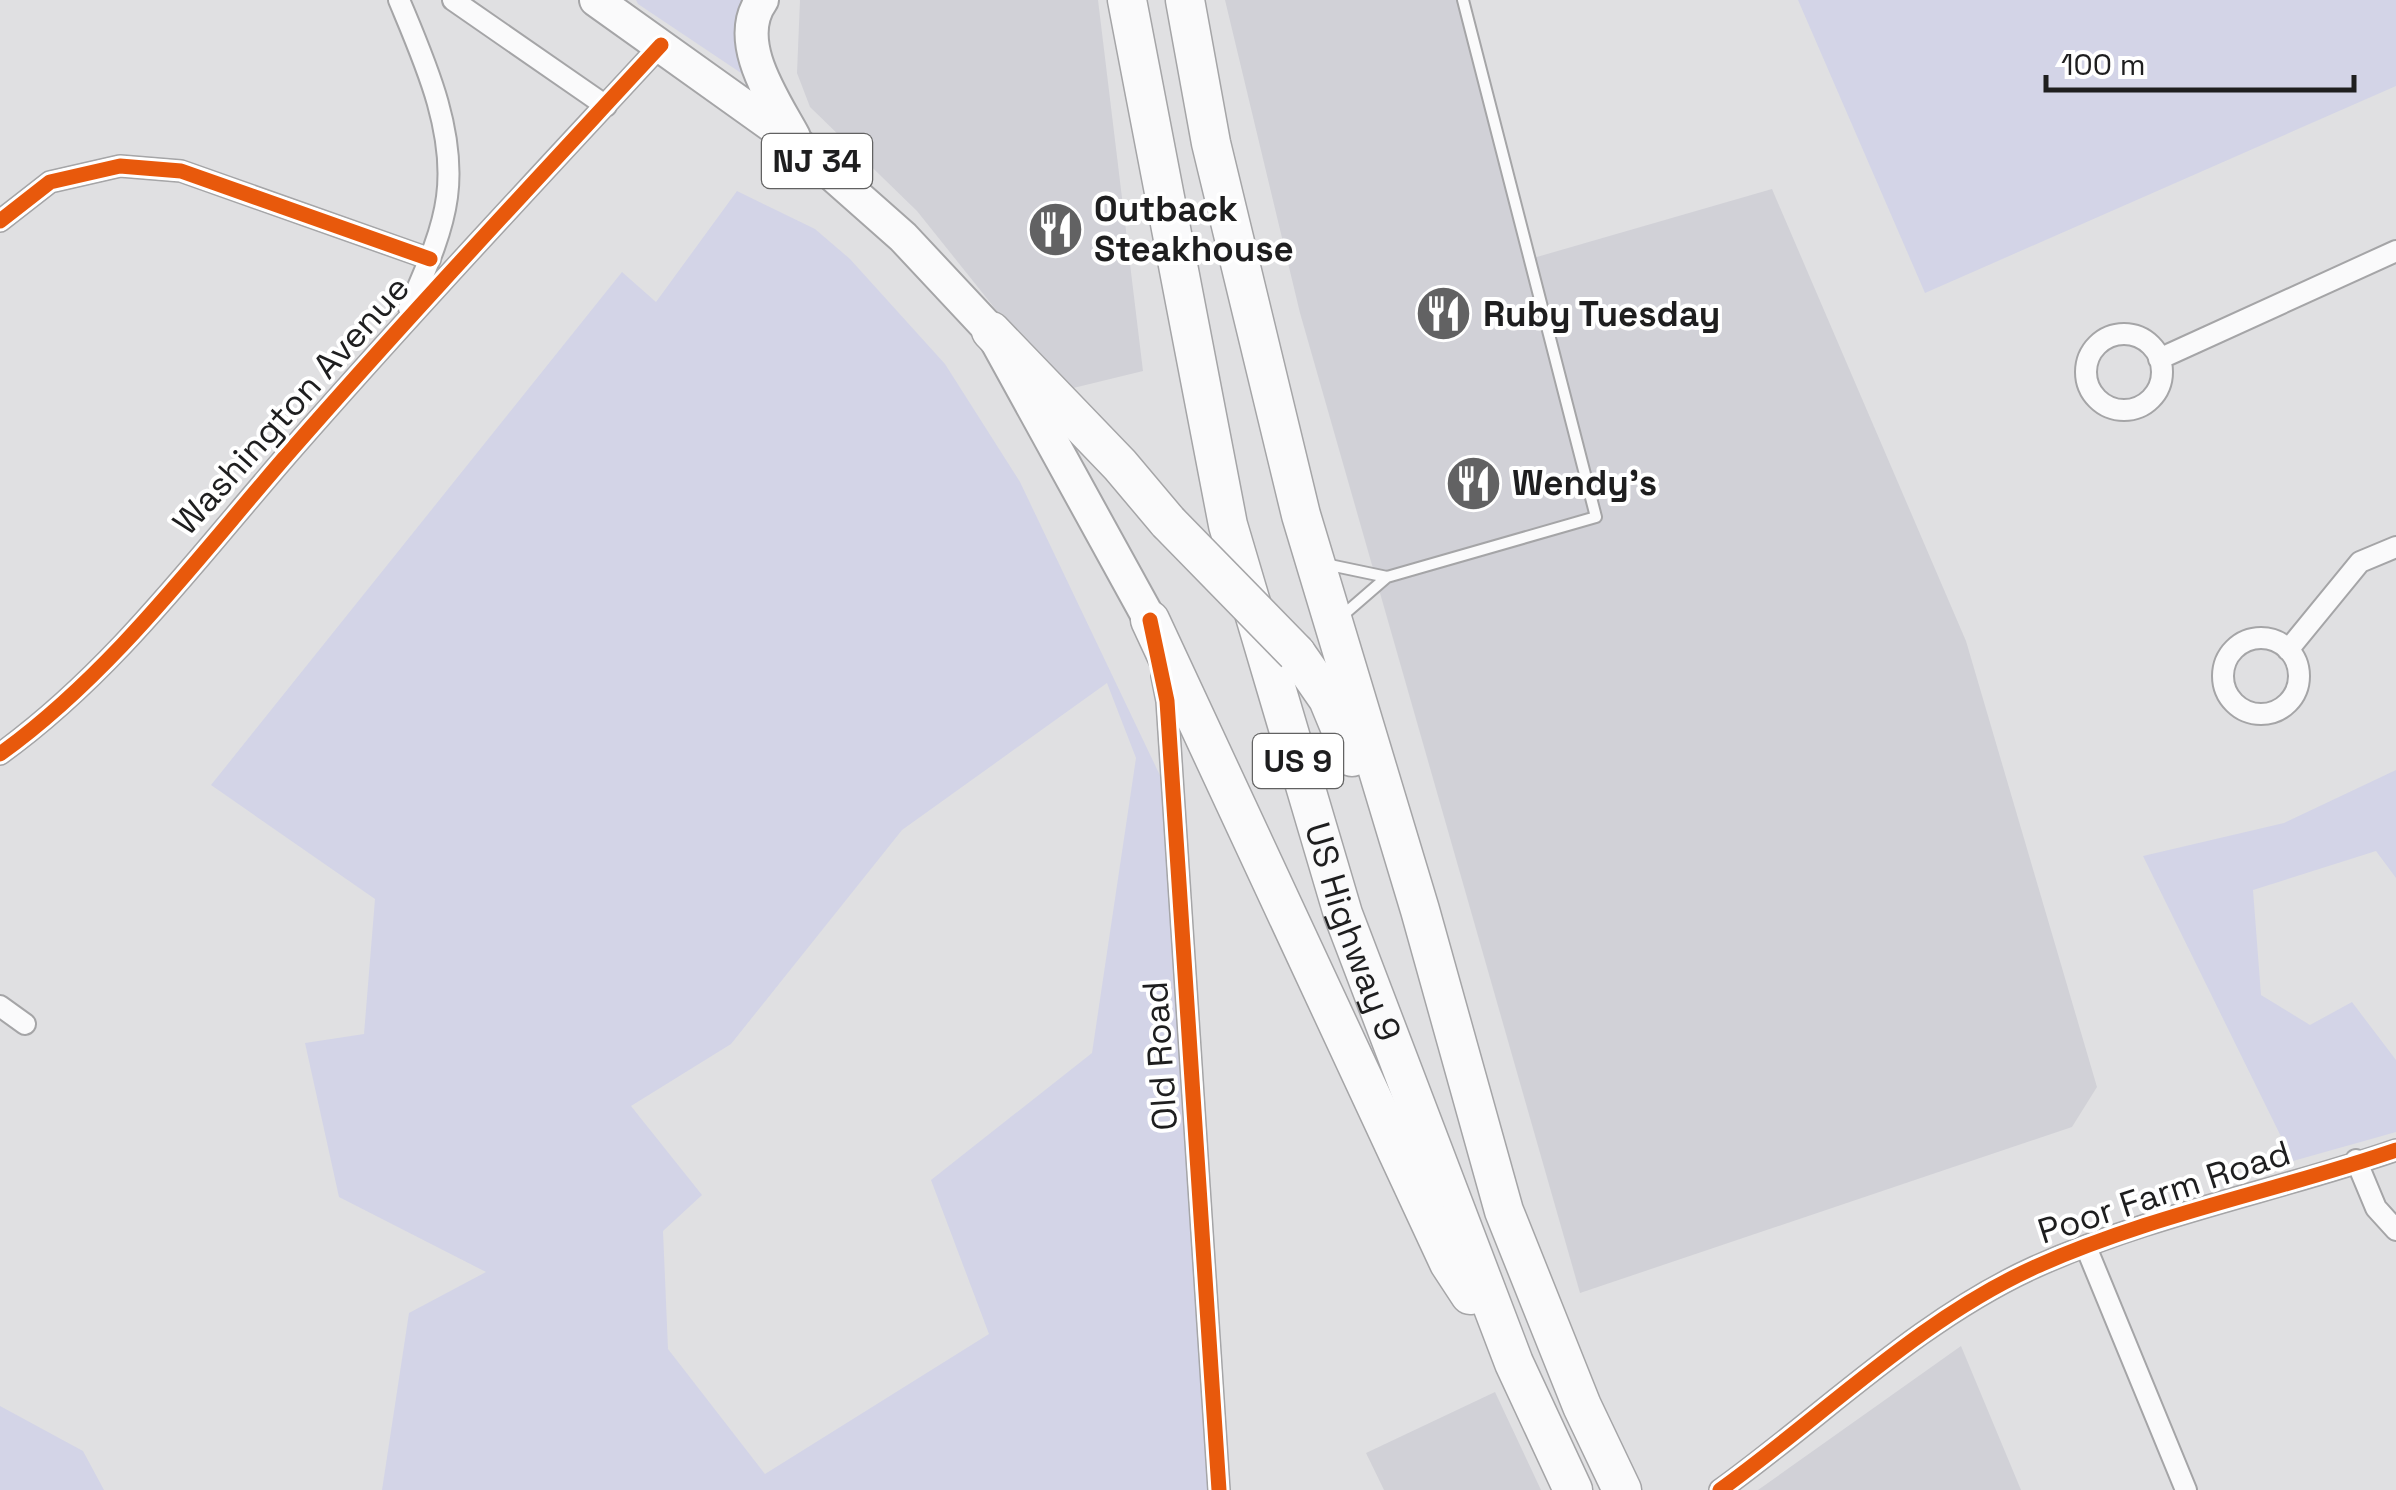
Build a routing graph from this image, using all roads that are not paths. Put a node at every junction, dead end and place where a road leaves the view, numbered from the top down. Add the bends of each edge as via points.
1 (399, 0) edge
2 (453, 0) edge
3 (596, 0) edge
4 (762, 0) edge
5 (1127, 0) edge
6 (1185, 0) edge
7 (1463, 0) edge
8 (662, 44) junction
9 (606, 106) junction
10 (799, 145) junction
11 (0, 221) edge
12 (2396, 251) edge
13 (430, 259) junction
14 (402, 324) junction
15 (991, 331) junction
16 (2160, 358) dead end
17 (2396, 546) edge
18 (1315, 562) junction
19 (1387, 577) junction
20 (1150, 620) junction
21 (1334, 624) junction
22 (2288, 650) dead end
23 (0, 754) edge
24 (1420, 910) junction
25 (0, 1006) edge
26 (26, 1024) dead end
27 (2396, 1150) edge
28 (2356, 1160) junction
29 (2396, 1230) edge
30 (2086, 1246) junction
31 (1514, 1363) junction
32 (1218, 1490) edge
33 (1574, 1490) edge
34 (1622, 1490) edge
35 (1720, 1490) edge
36 (2186, 1490) edge

1 - 13 street via 446,146 447,196
2 - 9 street
3 - 8 main road, NJ 34
4 - 10 main road via 752,31 756,59
5 - 31 highway, US Highway 9 / US 9 via 1228,525 1343,914
6 - 18 highway, US Highway 9 / US 9 via 1210,143
7 - 19 lane via 1596,517
8 - 9 street, Washington Avenue
8 - 10 main road, NJ 34
9 - 14 street, Washington Avenue
10 - 15 main road, NJ 34 via 902,237
11 - 13 street via 50,182 120,166 181,171
12 - 16 street
13 - 14 street
14 - 23 street, Washington Avenue via 122,642 59,708
15 - 20 main road
15 - 24 highway, bridge via 1296,653 1328,699
17 - 22 street via 2360,562
18 - 19 lane
18 - 21 highway, US Highway 9 / US 9
19 - 21 lane
20 - 31 highway via 1449,1263
20 - 32 street, Old Road via 1167,702
21 - 24 highway, US Highway 9 / US 9
24 - 34 highway, US Highway 9 / US 9 via 1504,1211
25 - 26 street
27 - 28 street, Poor Farm Road
28 - 29 street via 2376,1208
28 - 30 street, Poor Farm Road
30 - 35 street, Poor Farm Road via 1954,1312
30 - 36 street
31 - 33 highway, US Highway 9 / US 9

